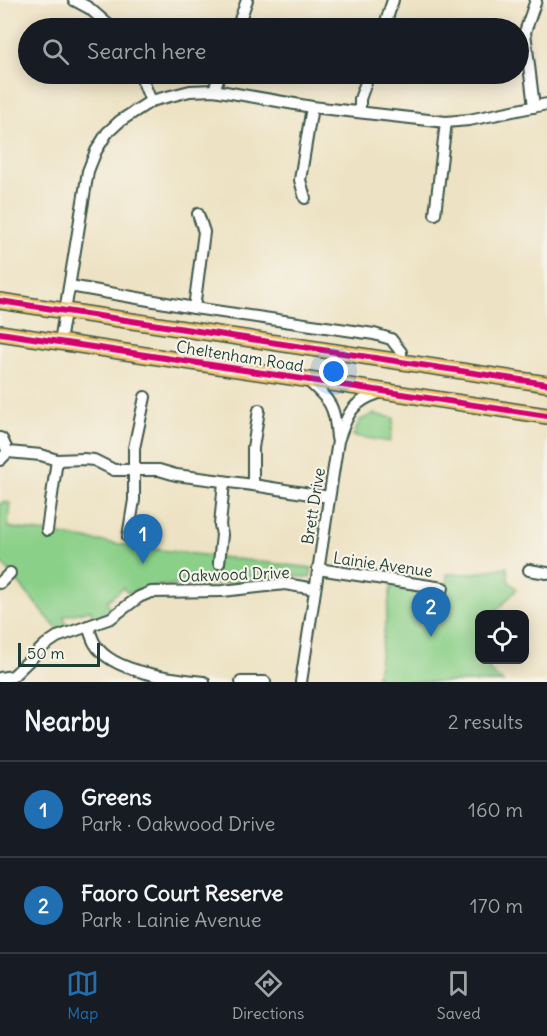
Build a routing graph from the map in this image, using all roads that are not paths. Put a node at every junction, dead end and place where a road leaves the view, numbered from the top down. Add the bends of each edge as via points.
1 (74, 0) edge
2 (247, 0) edge
3 (393, 0) edge
4 (536, 0) edge
5 (100, 18) edge
6 (241, 18) edge
7 (387, 18) edge
8 (529, 20) edge
9 (529, 65) edge
10 (144, 84) edge
11 (216, 84) edge
12 (365, 84) edge
13 (214, 90) junction
14 (151, 101) junction
15 (547, 104) edge
16 (312, 107) junction
17 (534, 107) junction
18 (360, 112) junction
19 (446, 122) junction
20 (305, 198) dead end
21 (198, 214) dead end
22 (435, 214) dead end
23 (70, 286) junction
24 (0, 301) edge
25 (194, 308) junction
26 (65, 311) junction
27 (0, 333) edge
28 (60, 342) junction
29 (401, 362) junction
30 (307, 380) junction
31 (547, 384) edge
32 (383, 392) junction
33 (145, 397) dead end
34 (259, 410) dead end
35 (547, 416) edge
36 (0, 438) edge
37 (338, 441) junction
38 (4, 456) edge
39 (57, 459) junction
40 (135, 471) junction
41 (224, 482) junction
42 (253, 485) junction
43 (329, 497) junction
44 (47, 530) dead end
45 (128, 537) dead end
46 (219, 563) dead end
47 (318, 569) junction
48 (529, 570) dead end
49 (10, 573) dead end
50 (547, 573) edge
51 (0, 583) edge
52 (443, 588) dead end
53 (315, 589) junction
54 (88, 626) junction
55 (0, 678) edge
56 (16, 679) edge
57 (204, 682) edge
58 (241, 682) edge
59 (265, 682) edge
60 (301, 682) edge

1 - 5 street
2 - 6 street
3 - 7 street
4 - 8 street
9 - 17 street
10 - 14 street
11 - 13 street
12 - 18 street
13 - 14 street via 190,91
13 - 16 street
14 - 23 street via 120,121 96,151 82,197
15 - 17 street
16 - 18 street
16 - 20 street via 300,180
17 - 19 street
18 - 19 street
19 - 22 street
21 - 25 street via 204,232
23 - 25 street
23 - 26 street
24 - 26 main road, Cheltenham Road
25 - 29 street via 374,334 393,340 402,352
26 - 28 street
26 - 29 main road, Cheltenham Road
27 - 28 main road, Cheltenham Road
28 - 30 main road, Cheltenham Road
29 - 31 main road, Cheltenham Road
30 - 32 main road, Cheltenham Road
30 - 37 street, Brett Drive via 333,409
32 - 35 main road, Cheltenham Road
32 - 37 street, Brett Drive via 357,404
33 - 40 street via 134,448
34 - 42 street
36 - 38 street
37 - 43 street, Brett Drive
38 - 39 street via 41,455
39 - 40 street via 94,460 114,470
39 - 44 street
40 - 41 street via 159,470
40 - 45 street
41 - 42 street
41 - 46 street
42 - 43 street
43 - 47 street, Brett Drive
47 - 52 street, Lainie Avenue
47 - 53 street, Brett Drive
48 - 50 street
49 - 51 street
53 - 54 street, Oakwood Drive via 285,584 222,591 151,592 111,618
53 - 60 street, Brett Drive
54 - 56 street, Oakwood Drive via 45,645
54 - 57 street via 95,646 119,664 168,678
55 - 56 street, Oakwood Drive
58 - 59 street

